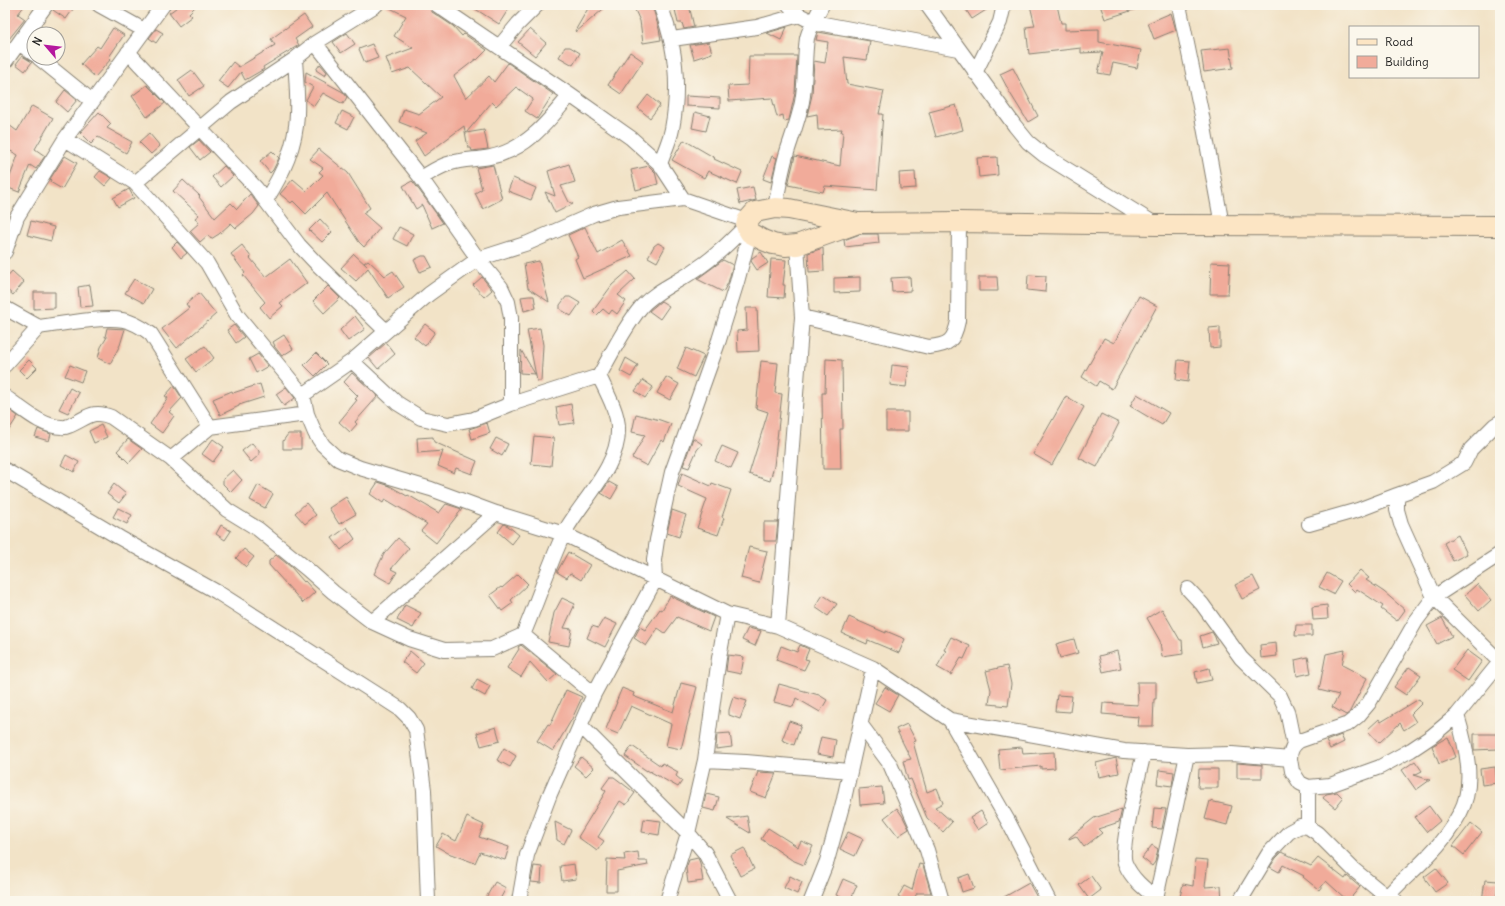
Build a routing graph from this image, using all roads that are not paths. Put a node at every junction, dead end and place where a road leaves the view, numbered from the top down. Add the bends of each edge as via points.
1 (46, 5) edge
2 (99, 5) edge
3 (163, 5) edge
4 (376, 5) edge
5 (437, 5) edge
6 (537, 5) edge
7 (660, 5) edge
8 (822, 5) edge
9 (927, 5) edge
10 (1004, 5) edge
11 (1179, 5) edge
12 (794, 10) edge
13 (813, 22) junction
14 (144, 30) junction
15 (672, 39) junction
16 (19, 43) junction
17 (315, 44) junction
18 (499, 47) junction
19 (26, 48) edge
20 (958, 48) junction
21 (128, 52) junction
22 (294, 59) junction
23 (5, 62) edge
24 (49, 66) edge
25 (976, 73) junction
26 (570, 94) junction
27 (92, 101) junction
28 (198, 128) junction
29 (65, 139) junction
30 (660, 164) junction
31 (421, 178) junction
32 (135, 183) junction
33 (683, 199) junction
34 (266, 200) junction
35 (775, 208) junction
36 (11, 216) edge
37 (959, 222) junction
38 (858, 223) junction
39 (1157, 225) junction
40 (1222, 226) junction
41 (1500, 226) edge
42 (748, 227) junction
43 (797, 245) junction
44 (5, 252) edge
45 (478, 259) junction
46 (5, 308) edge
47 (802, 316) junction
48 (39, 327) junction
49 (386, 331) junction
50 (352, 361) junction
51 (5, 366) edge
52 (599, 376) junction
53 (303, 395) junction
54 (5, 397) edge
55 (511, 404) junction
56 (307, 414) junction
57 (1500, 422) edge
58 (210, 427) junction
59 (171, 459) junction
60 (5, 470) edge
61 (1397, 495) junction
62 (496, 513) junction
63 (1310, 524) dead end
64 (564, 534) junction
65 (1500, 554) edge
66 (656, 580) junction
67 (1188, 589) dead end
68 (1434, 597) junction
69 (727, 614) junction
70 (372, 622) junction
71 (778, 626) junction
72 (523, 635) junction
73 (1500, 662) edge
74 (873, 668) junction
75 (594, 694) junction
76 (1457, 715) junction
77 (950, 720) junction
78 (861, 724) junction
79 (580, 725) junction
80 (1294, 745) junction
81 (1144, 752) junction
82 (1187, 755) junction
83 (1290, 759) junction
84 (704, 760) junction
85 (850, 771) junction
86 (1308, 787) junction
87 (1308, 827) junction
88 (688, 833) junction
89 (1158, 900) edge
90 (1389, 900) edge
91 (428, 901) edge
92 (518, 901) edge
93 (667, 901) edge
94 (730, 901) edge
95 (811, 901) edge
96 (942, 901) edge
97 (1049, 901) edge
98 (1240, 901) edge

1 - 16 street
2 - 14 street
3 - 14 street
4 - 17 street
5 - 18 street
6 - 18 street
7 - 15 street
8 - 13 street
9 - 20 street
10 - 25 street via 1000,22
11 - 40 street
12 - 13 street
12 - 15 street via 778,22 757,27
13 - 20 street
13 - 35 street via 808,37 803,100 780,178
14 - 21 street
15 - 30 street via 677,77 676,103 672,130
16 - 19 street
16 - 23 street
17 - 22 street
17 - 31 street
18 - 26 street
20 - 25 street
21 - 27 street
21 - 28 street
22 - 28 street
22 - 34 street via 297,114 295,131 286,166
24 - 27 street
25 - 39 street via 1033,146
26 - 30 street via 631,138
26 - 31 street via 547,123 526,142 491,157 448,164
27 - 29 street
28 - 32 street
28 - 34 street
29 - 32 street
29 - 36 street
30 - 33 street
31 - 45 street
32 - 53 street via 207,262 237,315
33 - 42 street
33 - 45 street via 618,207 594,214 528,243
34 - 49 street via 299,245
35 - 38 street
35 - 42 street via 755,212
36 - 44 street
37 - 38 street
37 - 39 street
37 - 47 street via 958,321 951,341 930,347
38 - 43 street
39 - 40 street
40 - 41 street
42 - 43 street via 774,244
42 - 52 street via 715,257 656,293 642,306
42 - 66 street via 738,282 672,472 654,560
43 - 47 street
45 - 49 street via 429,294
45 - 55 street via 501,287 512,318
46 - 48 street
47 - 71 street
48 - 51 street
48 - 58 street via 106,319 123,320 138,325 151,334
49 - 50 street
50 - 53 street
50 - 55 street via 397,403 421,418 448,424 474,419
52 - 55 street
52 - 64 street via 618,427 616,445 606,470
53 - 56 street
54 - 59 street via 42,422 64,428 101,412
56 - 58 street
56 - 62 street via 323,446 338,459 360,468 431,488
57 - 61 street via 1471,449 1464,463 1433,482
58 - 59 street
59 - 70 street via 227,510 258,529
60 - 91 street via 217,592 400,709 409,718 416,730 424,790
61 - 63 street
61 - 68 street via 1397,510 1401,524
62 - 64 street
62 - 70 street
64 - 66 street
64 - 72 street
65 - 68 street
66 - 69 street
66 - 75 street
67 - 80 street via 1241,658 1280,696 1287,711
68 - 73 street
68 - 80 street via 1416,621 1369,703 1358,716 1348,724
69 - 71 street
69 - 84 street
70 - 72 street via 409,639 444,650 492,650
71 - 74 street
72 - 75 street
73 - 76 street
74 - 77 street
74 - 78 street
75 - 79 street
76 - 86 street via 1432,736 1380,767 1330,785
76 - 90 street via 1468,757 1466,793 1461,812 1447,833
77 - 81 street via 1124,751
77 - 97 street via 1008,821
78 - 85 street
78 - 96 street via 890,764 927,850
79 - 88 street
79 - 92 street via 527,855
80 - 83 street
81 - 82 street
81 - 89 street via 1124,843 1124,861 1139,884
82 - 83 street via 1232,754
82 - 89 street
83 - 86 street via 1292,771 1300,783
84 - 85 street
84 - 88 street
85 - 95 street via 827,861
86 - 87 street
87 - 90 street
87 - 98 street via 1300,826 1289,832 1269,853
88 - 93 street
88 - 94 street via 705,853

